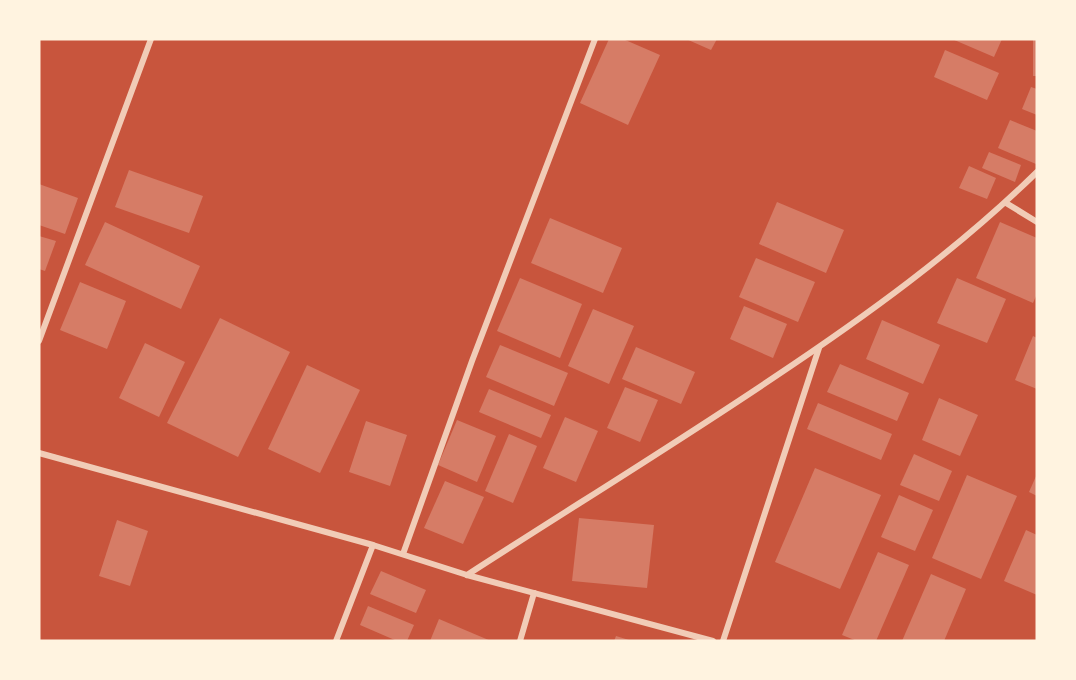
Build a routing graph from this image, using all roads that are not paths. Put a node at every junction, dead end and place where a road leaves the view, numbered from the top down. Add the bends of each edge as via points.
1 (151, 39) edge
2 (595, 39) edge
3 (1037, 172) edge
4 (1006, 203) junction
5 (1037, 222) edge
6 (39, 341) edge
7 (819, 347) junction
8 (39, 453) edge
9 (373, 545) junction
10 (403, 554) junction
11 (467, 575) junction
12 (534, 592) junction
13 (336, 641) edge
14 (520, 641) edge
15 (713, 641) edge
16 (723, 641) edge

1 - 6 street
2 - 10 street
3 - 4 street
4 - 5 street
4 - 7 street via 891,297
7 - 11 street
7 - 16 street
8 - 9 street
9 - 10 street
9 - 13 street
10 - 11 street
11 - 12 street
12 - 14 street
12 - 15 street

